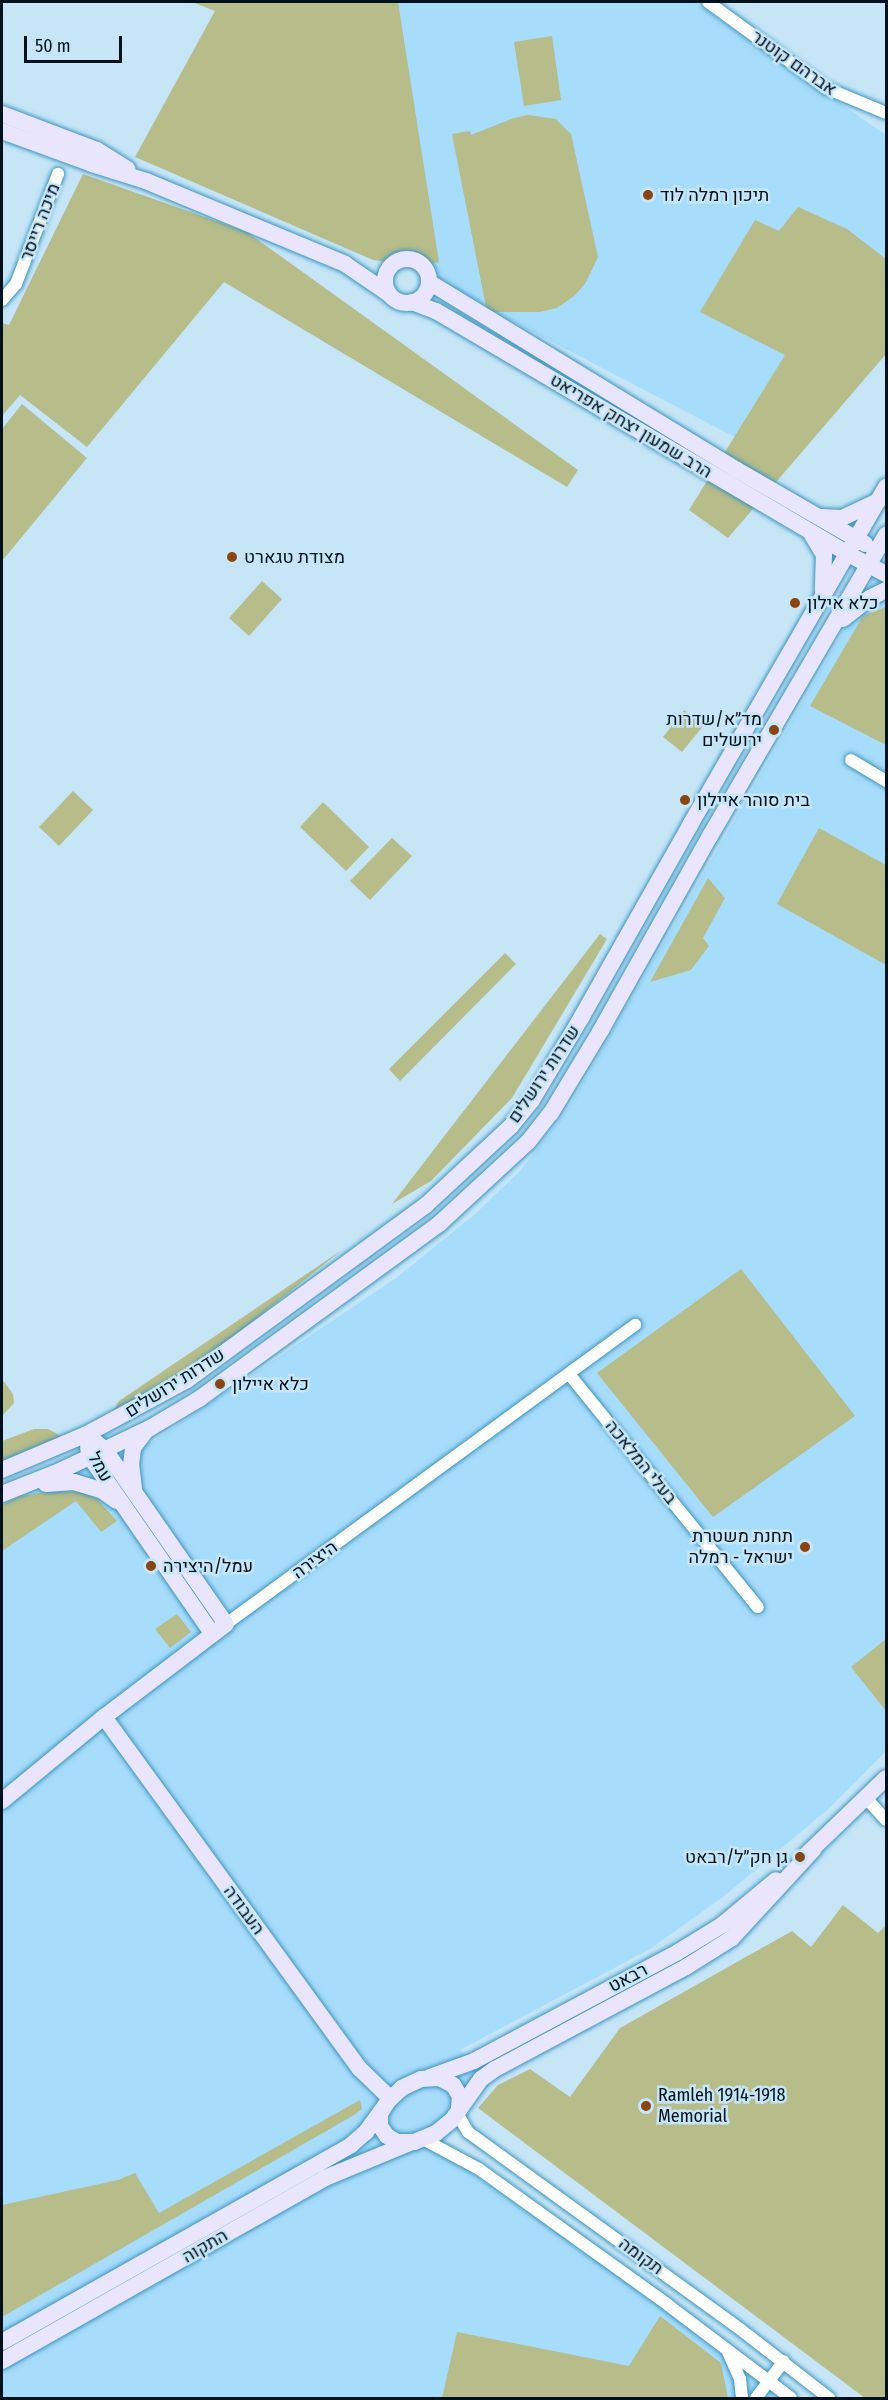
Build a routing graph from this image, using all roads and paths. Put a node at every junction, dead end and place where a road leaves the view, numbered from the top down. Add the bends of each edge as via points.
1 (708, 2) edge
2 (886, 113) edge
3 (2, 114) edge
4 (2, 131) edge
5 (58, 174) dead end
6 (146, 181) junction
7 (345, 264) junction
8 (387, 270) junction
9 (429, 282) junction
10 (389, 294) junction
11 (2, 300) edge
12 (412, 302) junction
13 (883, 494) edge
14 (812, 523) junction
15 (886, 535) edge
16 (852, 547) junction
17 (882, 553) edge
18 (868, 565) junction
19 (886, 574) edge
20 (886, 590) edge
21 (822, 597) junction
22 (833, 628) junction
23 (851, 760) dead end
24 (886, 781) edge
25 (635, 1325) dead end
26 (569, 1374) junction
27 (150, 1428) junction
28 (86, 1435) junction
29 (105, 1450) junction
30 (90, 1457) junction
31 (2, 1470) edge
32 (9, 1492) edge
33 (135, 1492) junction
34 (123, 1505) junction
35 (758, 1607) dead end
36 (219, 1628) junction
37 (104, 1717) junction
38 (886, 1778) edge
39 (867, 1799) junction
40 (2, 1801) edge
41 (886, 1820) edge
42 (813, 1850) junction
43 (427, 2078) junction
44 (386, 2103) junction
45 (458, 2111) junction
46 (419, 2140) junction
47 (2, 2342) edge
48 (726, 2348) junction
49 (2, 2361) edge
50 (784, 2361) junction
51 (769, 2380) junction
52 (742, 2398) edge
53 (756, 2398) edge
54 (791, 2398) edge
55 (829, 2398) edge

1 - 2 street, אברהם קוטנר via 826,88
3 - 6 street via 97,150
4 - 6 street
5 - 11 street, מיכה רייסר via 16,284
6 - 7 street
7 - 8 street
7 - 10 street
8 - 9 street via 398,262 413,261 424,268
8 - 10 street
9 - 12 street via 423,295
9 - 14 street, הרב שמעון יצחק אפריאט
10 - 12 street via 399,302
12 - 14 street, הרב שמעון יצחק אפריאט via 436,311
13 - 14 street via 842,518
13 - 16 street, שדרות ירושלים
14 - 16 street, הרב שמעון יצחק אפריאט
14 - 21 street via 824,555
15 - 17 street, שדרות ירושלים
16 - 17 street
16 - 18 street
16 - 21 street, שדרות ירושלים
17 - 18 street, שדרות ירושלים
18 - 19 street
18 - 22 street, שדרות ירושלים
20 - 22 street via 854,609
21 - 28 street, שדרות ירושלים via 581,1018 532,1100 511,1126 425,1206 222,1355 152,1401
22 - 27 street, שדרות ירושלים via 591,1047 528,1142 439,1224 227,1380
23 - 24 street
25 - 26 street, היצירה
26 - 35 street, בעלי המלאכה
26 - 36 street, היצירה
27 - 29 street, שדרות ירושלים
27 - 33 street via 133,1448
28 - 29 street, עמל
28 - 30 street, עמל
28 - 31 street, שדרות ירושלים
29 - 30 street, שדרות ירושלים
29 - 33 street, עמל
30 - 32 street, שדרות ירושלים
30 - 34 street, עמל
32 - 34 street via 60,1481 74,1482 101,1490
33 - 36 street, עמל
34 - 36 street, עמל
36 - 37 street, היצירה
37 - 40 street, היצירה
37 - 44 street, העבודה
38 - 39 street, רבאט
39 - 41 street
39 - 42 street, רבאט
42 - 43 street, רבאט via 696,1942 480,2058
42 - 45 street, רבאט via 732,1938 687,1967 495,2069 471,2090
43 - 44 street via 410,2082
43 - 45 street via 442,2079 455,2087 460,2096
44 - 46 street via 380,2122 384,2133 398,2142
44 - 47 street, התקוה via 366,2132 351,2145
45 - 46 street via 443,2128
45 - 50 street, תקומה via 468,2132
46 - 48 street, תקומה via 479,2169
46 - 49 street, התקוה via 325,2178
48 - 51 street, תקומה
48 - 52 street via 740,2379
50 - 51 street
50 - 55 street, תקומה
51 - 53 street
51 - 54 street, תקומה

